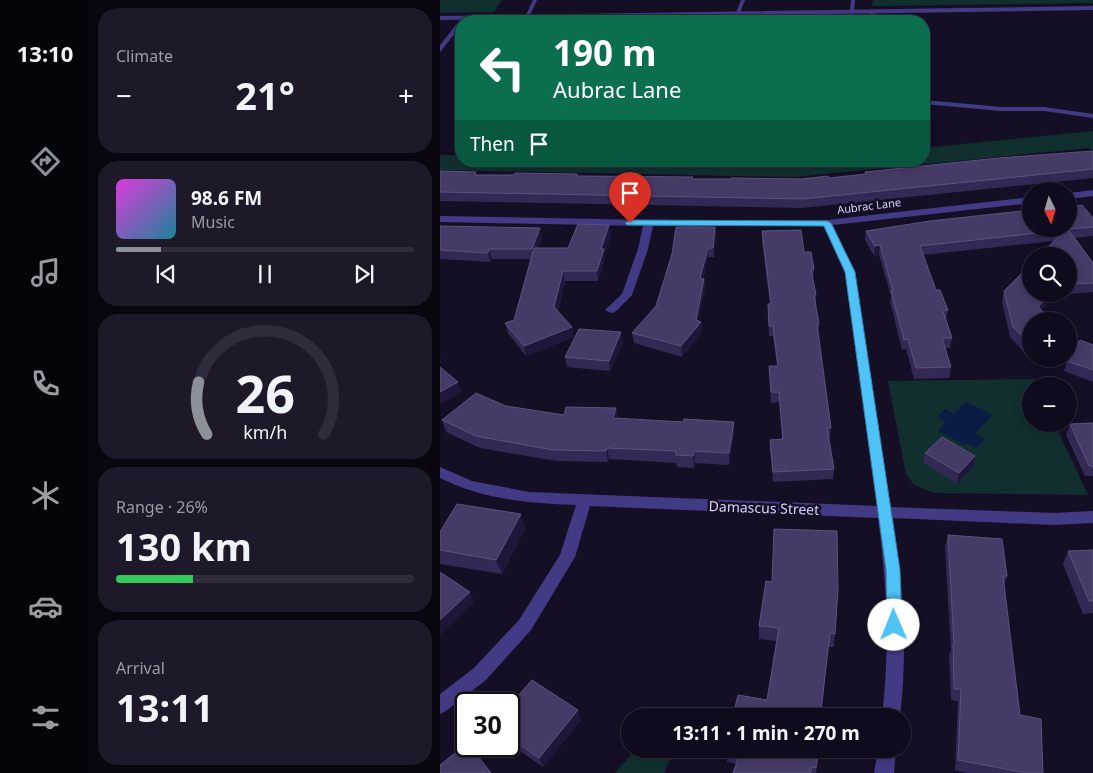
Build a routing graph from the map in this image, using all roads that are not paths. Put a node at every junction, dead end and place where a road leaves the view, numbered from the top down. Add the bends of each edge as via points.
1 (534, 0) edge
2 (744, 0) edge
3 (853, 0) edge
4 (1093, 8) edge
5 (870, 11) junction
6 (852, 12) junction
7 (738, 14) junction
8 (527, 15) edge
9 (729, 15) edge
10 (872, 15) edge
11 (440, 18) edge
12 (455, 19) edge
13 (455, 30) edge
14 (441, 48) edge
15 (930, 103) edge
16 (1093, 116) edge
17 (1078, 196) edge
18 (1091, 196) edge
19 (1022, 201) edge
20 (440, 218) edge
21 (649, 223) junction
22 (827, 223) junction
23 (611, 310) dead end
24 (440, 472) edge
25 (585, 500) junction
26 (885, 513) junction
27 (1093, 517) edge
28 (440, 705) edge
29 (892, 708) edge
30 (886, 758) edge
31 (884, 773) edge

1 - 8 lane
2 - 7 lane
3 - 6 lane
4 - 5 street
5 - 6 street
5 - 10 lane
6 - 7 street
7 - 9 street
11 - 12 street
13 - 14 street
15 - 16 lane
17 - 18 street
19 - 22 street, Aubrac Lane
20 - 21 street, Aubrac Lane
21 - 22 street, Aubrac Lane
21 - 23 street via 627,295
22 - 26 street via 850,272
24 - 25 street, Damascus Street via 469,486 529,498
25 - 26 street, Damascus Street
25 - 28 street via 567,558 525,625 480,674
26 - 27 street, Damascus Street via 1054,519
26 - 29 street via 893,570 895,681
30 - 31 street

